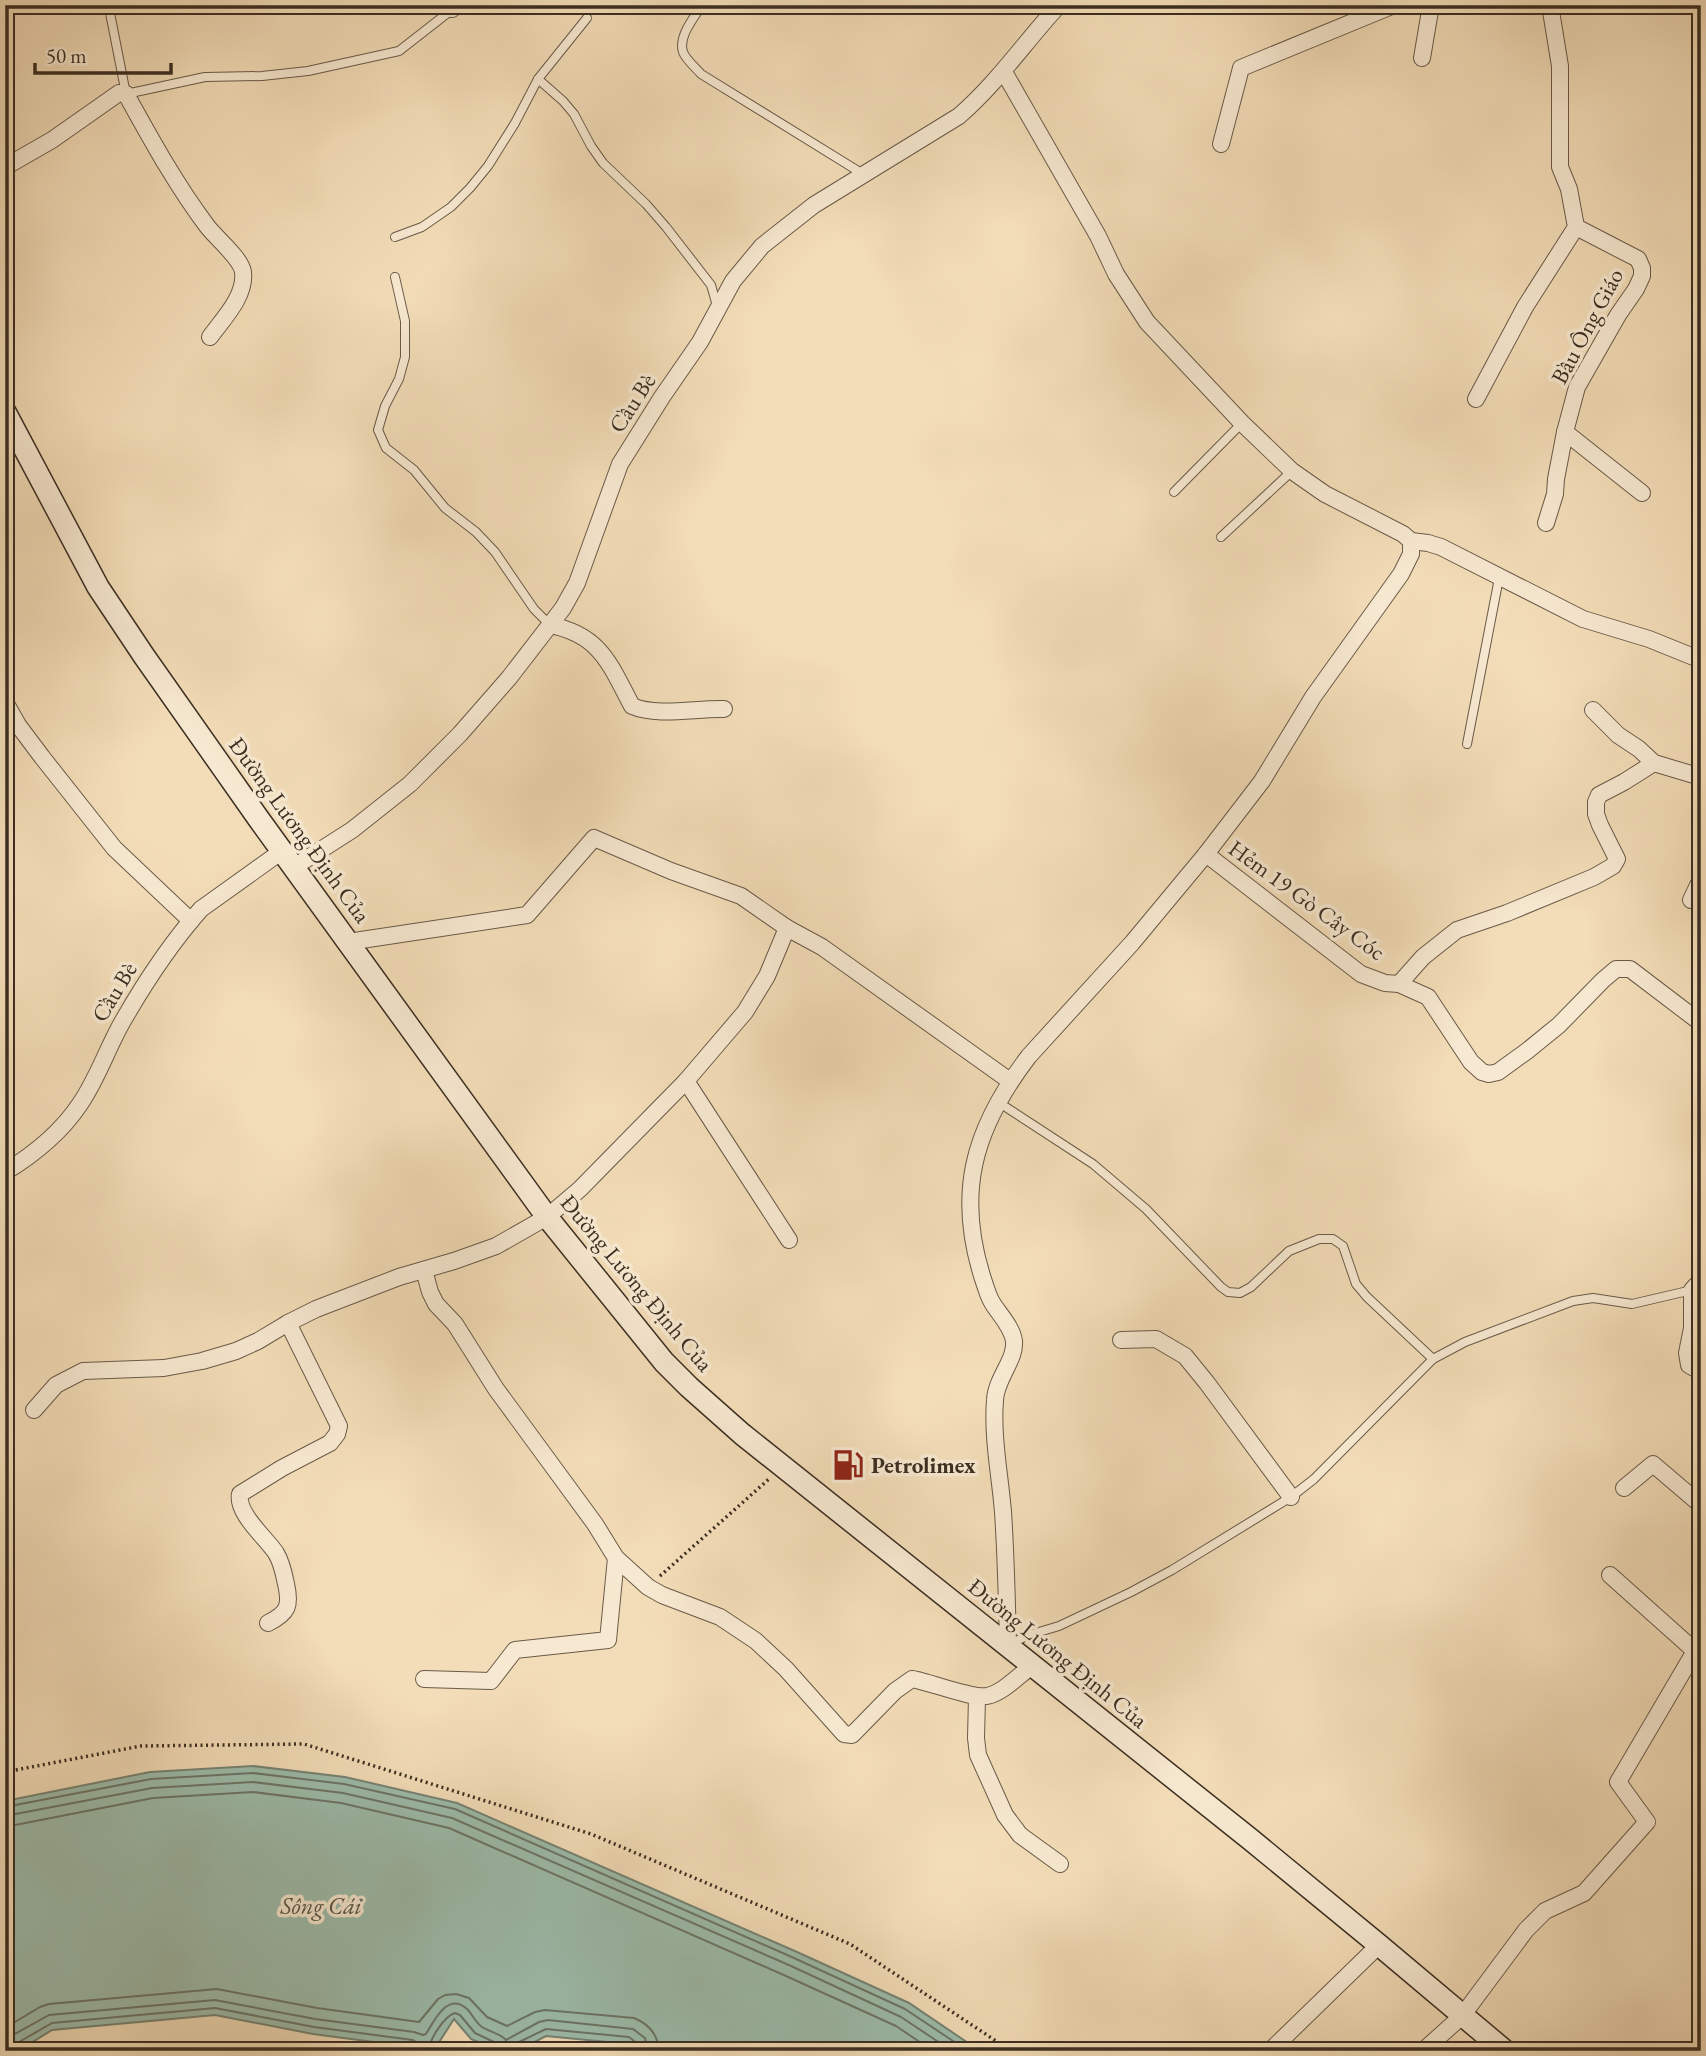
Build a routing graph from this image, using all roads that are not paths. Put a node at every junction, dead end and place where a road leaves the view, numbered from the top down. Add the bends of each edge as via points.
1 (702, 5) edge
2 (1059, 5) edge
3 (1394, 5) edge
4 (1431, 5) edge
5 (453, 6) edge
6 (1553, 6) edge
7 (109, 8) dead end
8 (587, 18) dead end
9 (1422, 58) dead end
10 (1004, 72) junction
11 (538, 79) junction
12 (126, 94) junction
13 (1221, 144) dead end
14 (5, 167) edge
15 (863, 174) junction
16 (1576, 227) junction
17 (395, 237) dead end
18 (395, 277) dead end
19 (718, 313) junction
20 (210, 337) dead end
21 (1476, 399) dead end
22 (5, 412) edge
23 (1242, 423) junction
24 (1565, 432) junction
25 (1292, 471) junction
26 (1174, 492) dead end
27 (1642, 493) dead end
28 (1546, 523) dead end
29 (1221, 537) dead end
30 (1411, 541) junction
31 (1499, 578) junction
32 (550, 625) junction
33 (1701, 660) edge
34 (5, 702) edge
35 (724, 709) dead end
36 (1593, 710) dead end
37 (1467, 744) dead end
38 (1654, 763) junction
39 (1701, 777) edge
40 (1206, 854) junction
41 (288, 859) junction
42 (1701, 878) edge
43 (1691, 900) dead end
44 (191, 921) junction
45 (787, 928) junction
46 (348, 942) junction
47 (1399, 984) junction
48 (1701, 1023) edge
49 (1010, 1081) junction
50 (686, 1082) junction
51 (998, 1102) junction
52 (5, 1172) edge
53 (547, 1217) junction
54 (789, 1240) dead end
55 (424, 1270) junction
56 (1697, 1285) edge
57 (288, 1323) junction
58 (1121, 1340) dead end
59 (1433, 1359) junction
60 (1701, 1372) edge
61 (34, 1410) dead end
62 (1625, 1488) dead end
63 (1291, 1497) junction
64 (1701, 1505) edge
65 (616, 1558) junction
66 (1610, 1575) dead end
67 (268, 1623) dead end
68 (1008, 1645) junction
69 (1032, 1666) junction
70 (424, 1679) dead end
71 (977, 1697) junction
72 (1060, 1864) dead end
73 (1379, 1945) junction
74 (1462, 2016) junction
75 (1270, 2051) edge
76 (1423, 2051) edge
77 (1505, 2051) edge

1 - 15 lane via 683,40 683,52 701,74
2 - 10 street, Cầu Bè
3 - 13 street via 1241,68
4 - 9 street
5 - 12 lane via 399,51 308,71 205,77
6 - 16 street via 1560,66 1560,167
7 - 12 lane
8 - 11 lane
10 - 15 street, Cầu Bè via 959,116
10 - 23 street via 1147,322
11 - 17 lane via 488,166 470,188 422,227
11 - 19 lane via 568,107 603,163 653,212 711,285
12 - 14 street via 119,93
12 - 20 street via 194,208 243,271 239,295
15 - 19 street, Cầu Bè via 762,246 733,281
16 - 21 street via 1525,307
16 - 24 street, Bầu Ông Giáo via 1638,259 1642,276 1577,387
18 - 32 lane via 405,321 405,357 378,430 386,448 495,552
19 - 32 street, Cầu Bè via 620,464 577,583
22 - 41 street, Đường Lương Định Của via 98,587
23 - 25 street
23 - 26 lane
24 - 27 street
24 - 28 street, Bầu Ông Giáo
25 - 29 lane
25 - 30 street
30 - 31 street via 1441,547
30 - 40 street via 1411,554 1401,574 1313,698 1262,782
31 - 33 street via 1583,619
31 - 37 lane
32 - 35 street via 569,629 594,644 607,657 632,706 666,711
32 - 41 street, Cầu Bè via 460,734 410,784 352,830
34 - 44 street via 114,848
36 - 38 street
38 - 39 street
38 - 47 street via 1595,802 1600,825 1617,859 1613,866 1457,930
40 - 47 street, Hẻm 19 Gò Cây Cóc via 1361,974
40 - 49 street
41 - 44 street, Cầu Bè via 201,909
41 - 46 street, Đường Lương Định Của
42 - 43 street
44 - 52 street, Cầu Bè via 166,951 124,1019 81,1104 61,1128
45 - 46 street via 741,895 671,872 594,838 527,915
45 - 49 street via 822,947
45 - 50 street via 767,976 745,1012
46 - 53 street, Đường Lương Định Của
47 - 48 street, Hẻm 19 Gò Cây Cóc via 1428,997 1471,1062 1489,1074 1498,1072 1559,1025 1616,969 1630,969
49 - 51 street
50 - 53 street
50 - 54 street
51 - 59 lane via 1093,1164 1146,1209 1228,1292 1240,1293 1251,1287 1289,1251 1333,1239 1343,1247 1356,1284
51 - 68 street via 978,1148 969,1197 982,1275 991,1301 1014,1338 1014,1351 995,1398
53 - 55 street via 496,1246
53 - 68 street, Đường Lương Định Của via 664,1363 743,1434
55 - 57 street
55 - 65 street via 436,1304 455,1324
56 - 59 lane via 1632,1304 1593,1298 1573,1301
56 - 60 street via 1687,1353 1689,1365
57 - 61 street via 236,1351 202,1361 164,1368 83,1371 56,1385
57 - 67 street via 339,1426 330,1443 240,1494 240,1506 278,1556 284,1573 287,1608
58 - 63 street via 1156,1339 1185,1356
59 - 63 lane
62 - 64 street via 1653,1464
63 - 68 lane via 1131,1592
65 - 70 street via 608,1640 515,1650 491,1681
65 - 71 street via 648,1587 720,1617 756,1641 844,1734 852,1735 895,1690 912,1679
66 - 74 street via 1695,1650 1618,1782 1647,1822 1584,1893 1545,1910
68 - 69 street, Đường Lương Định Của
69 - 71 street via 997,1691
69 - 73 street, Đường Lương Định Của
71 - 72 street via 978,1755 1005,1815 1020,1835
73 - 74 street, Đường Lương Định Của
73 - 75 street
74 - 76 street
74 - 77 street, Đường Lương Định Của

